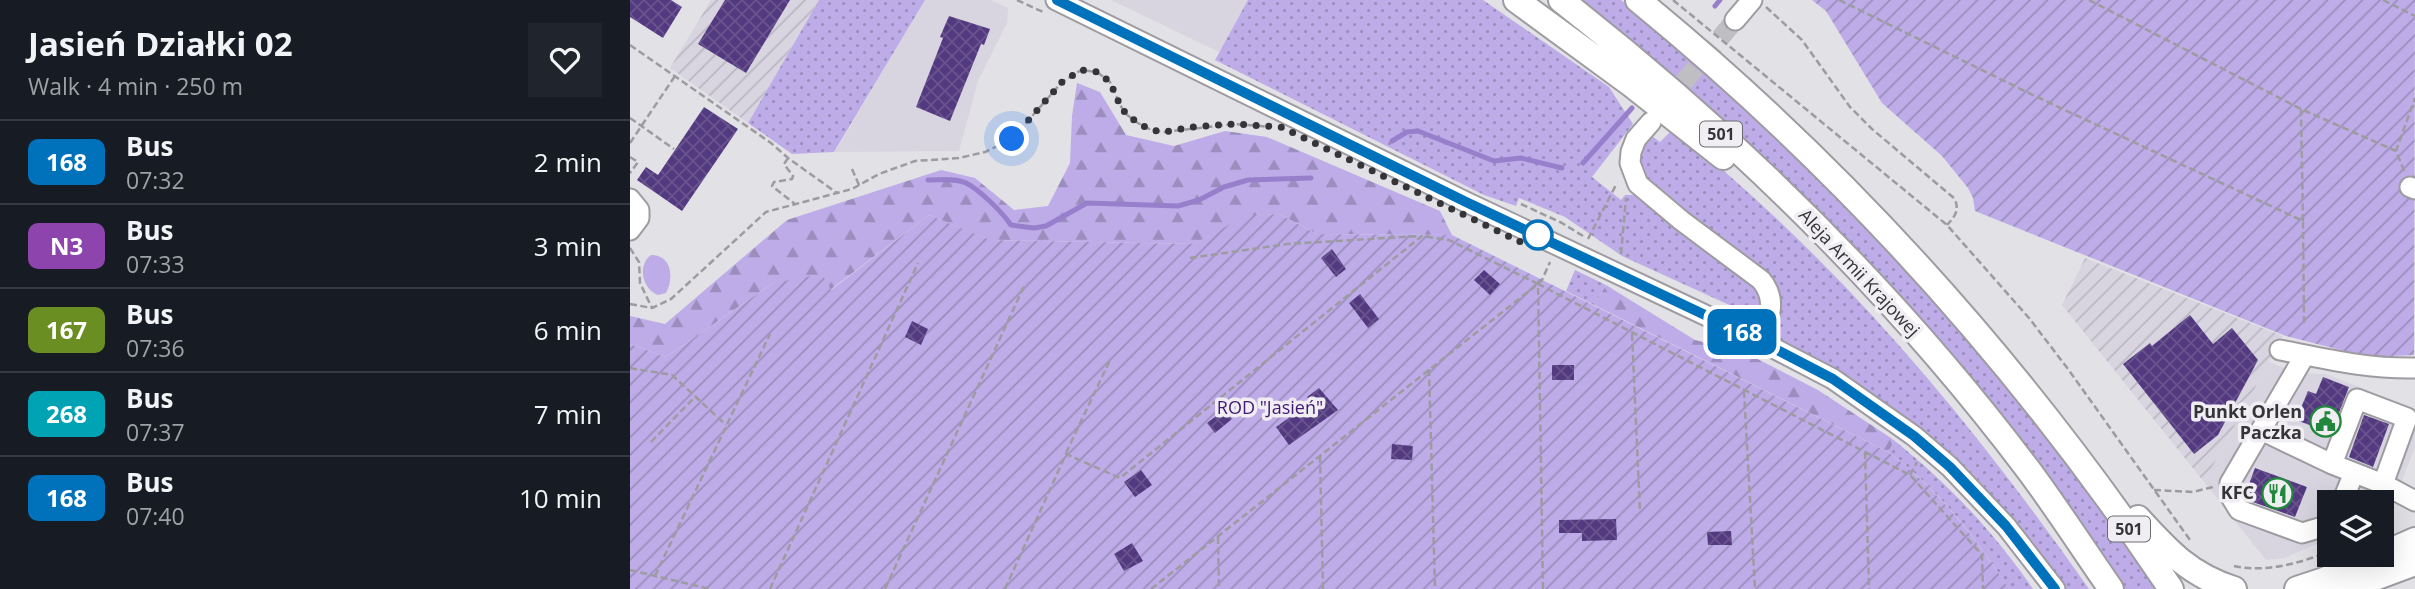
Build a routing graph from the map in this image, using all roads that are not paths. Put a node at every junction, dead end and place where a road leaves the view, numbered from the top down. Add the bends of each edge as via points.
1 (1516, 0) edge
2 (1561, 0) edge
3 (1638, 0) edge
4 (1752, 0) edge
5 (1049, 6) edge
6 (1735, 20) tunnel mouth
7 (1651, 122) tunnel mouth
8 (630, 199) edge
9 (630, 230) edge
10 (1870, 282) junction
11 (1760, 341) junction
12 (2280, 351) dead end
13 (2305, 355) junction
14 (2415, 368) edge
15 (2261, 430) junction
16 (2332, 464) junction
17 (2087, 470) junction
18 (2354, 473) junction
19 (2383, 484) junction
20 (2347, 490) edge
21 (2415, 501) edge
22 (2317, 529) edge
23 (2415, 540) edge
24 (2415, 563) edge
25 (2055, 589) edge
26 (2111, 589) edge
27 (2171, 589) edge
28 (2234, 589) edge
29 (2297, 589) edge
30 (2345, 589) edge

1 - 10 main road via 1704,141
2 - 10 main road, Aleja Armii Krajowej / 501 via 1637,59 1721,134
3 - 17 main road, 501 via 1782,127 1877,220 1962,314
4 - 6 street
5 - 11 street
7 - 11 street via 1631,152 1632,174 1647,193 1761,280 1772,307
8 - 9 street via 639,210
10 - 26 main road, Aleja Armii Krajowej / 501 via 2030,471
11 - 25 street via 1833,379 1914,436 1981,498
12 - 13 street
13 - 14 street via 2382,369
13 - 15 street
15 - 16 street
15 - 22 street via 2230,483 2231,497 2239,510 2302,533
16 - 18 street
16 - 19 street via 2357,399 2407,418
17 - 27 main road, 501
17 - 28 main road via 2187,568
18 - 19 street
18 - 20 street
19 - 21 street
23 - 29 main road
24 - 30 main road

